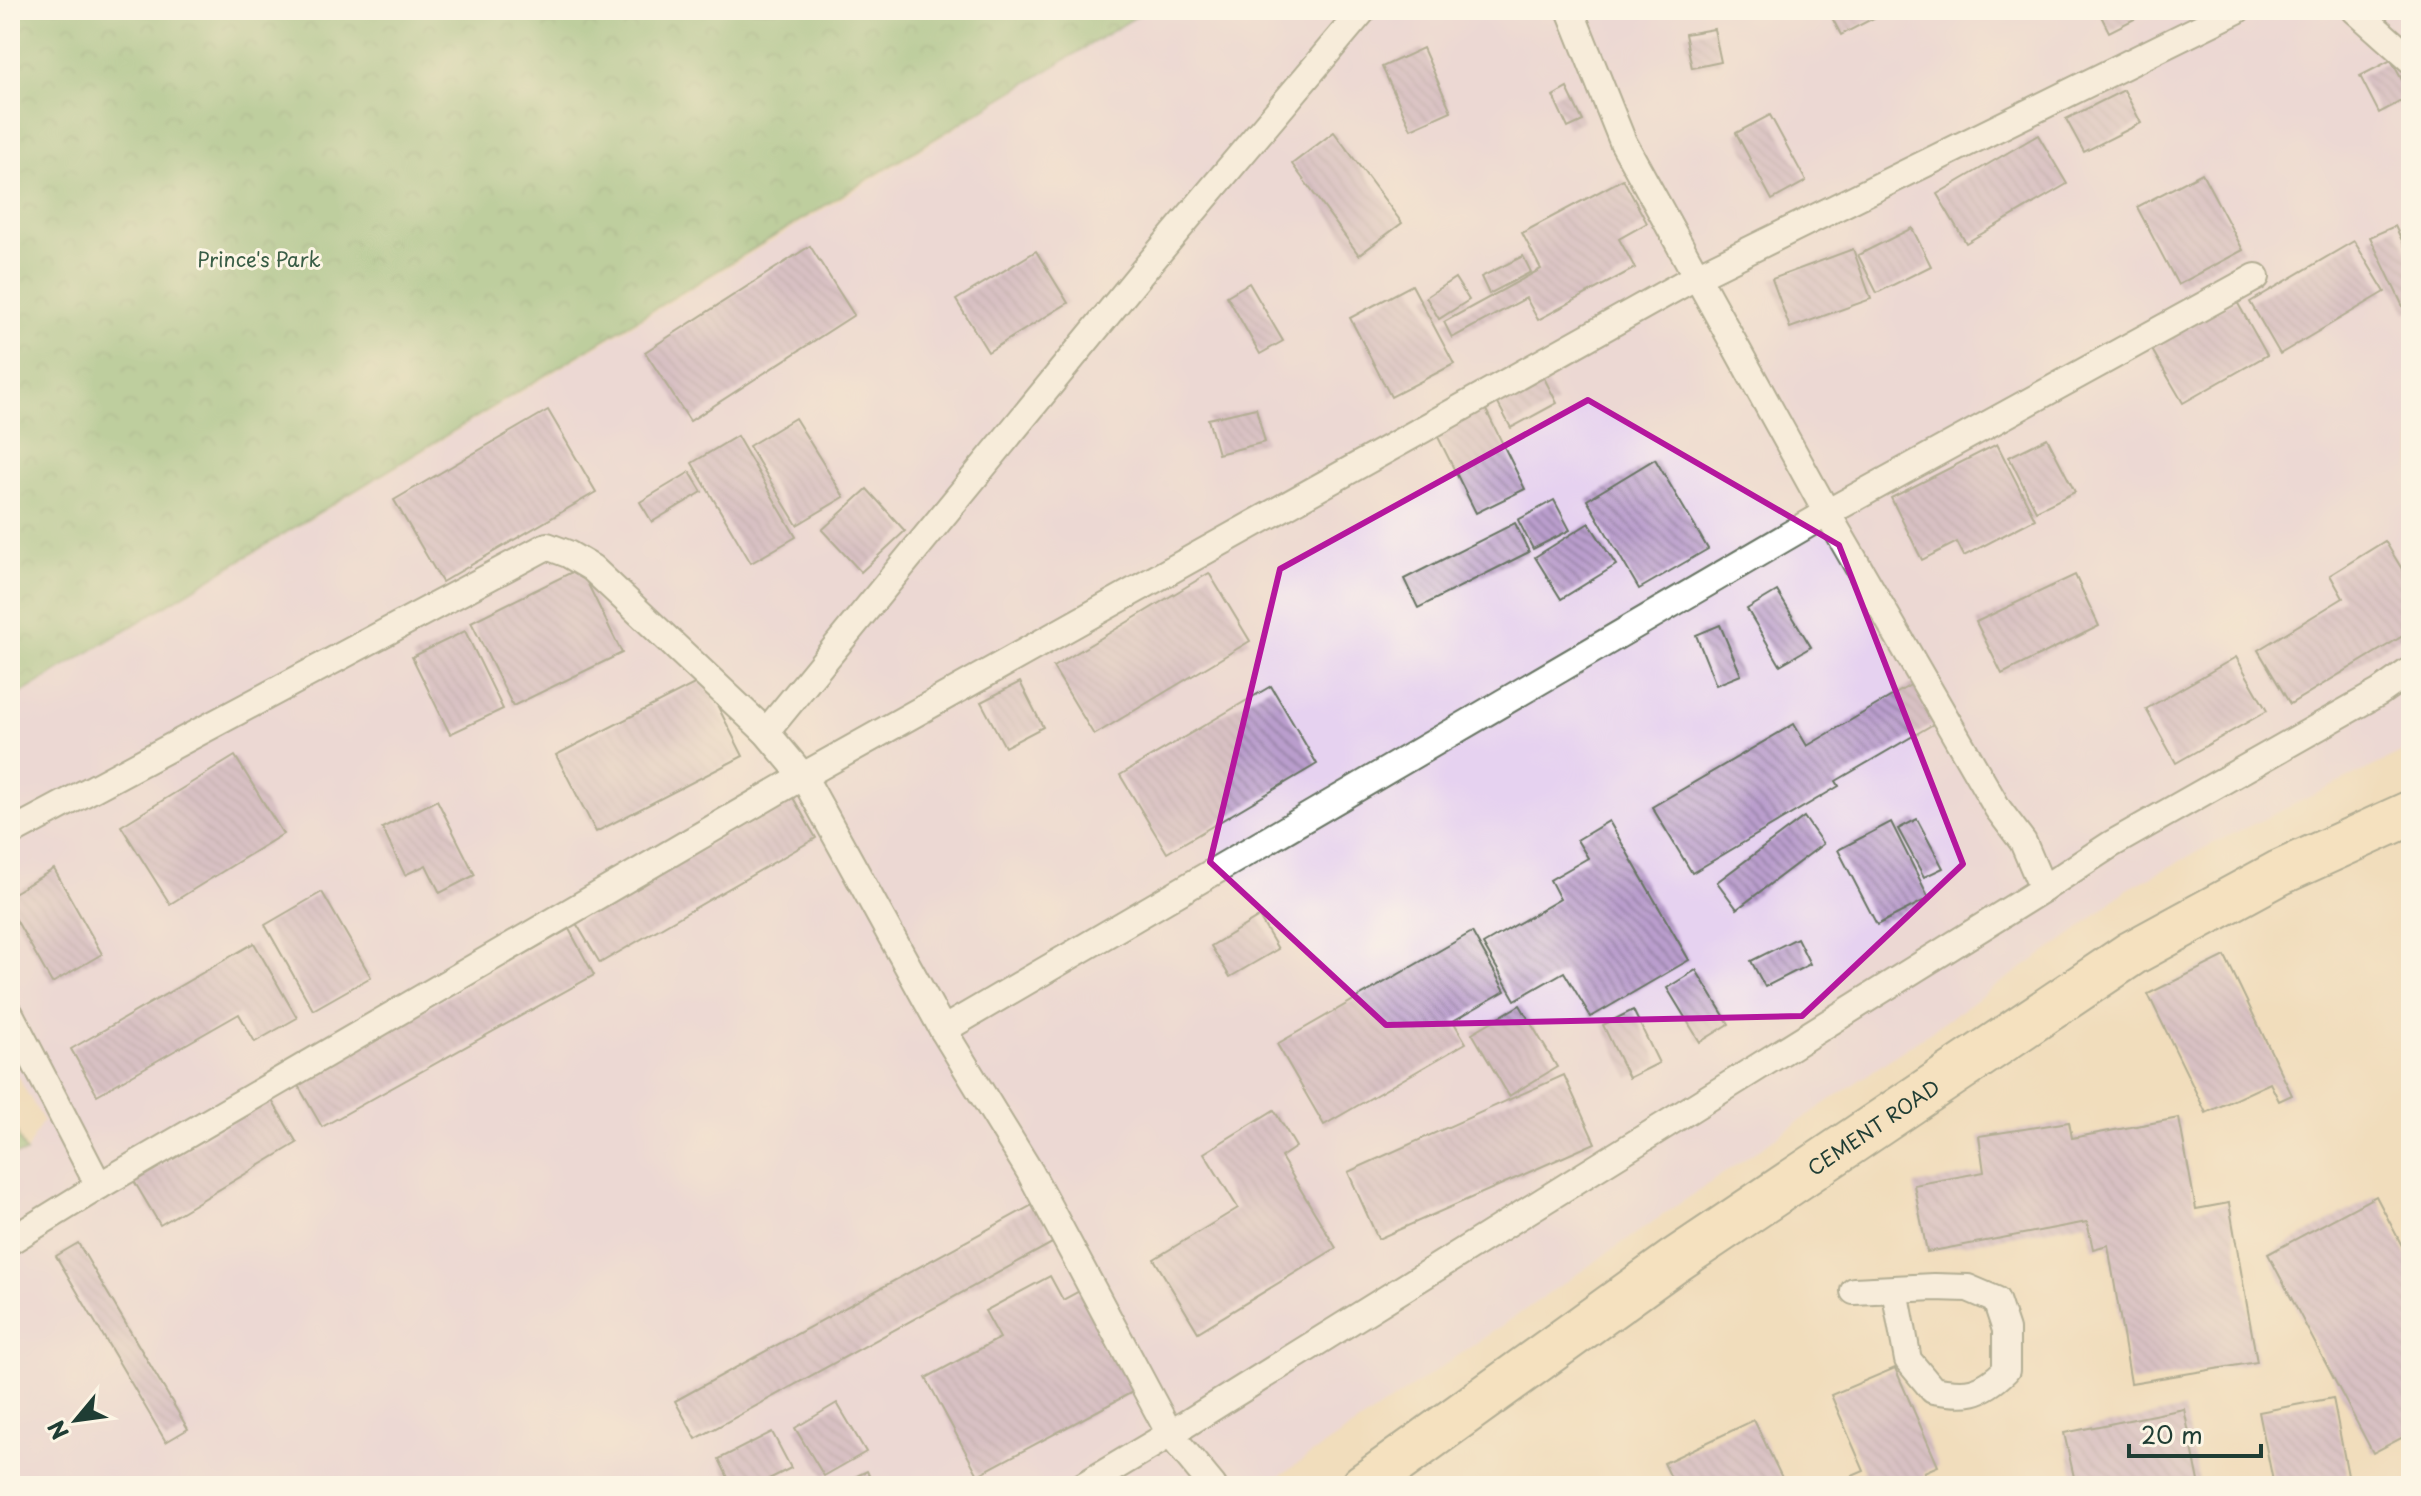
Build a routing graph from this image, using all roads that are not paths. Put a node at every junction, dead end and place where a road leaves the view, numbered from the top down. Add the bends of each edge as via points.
1 (1363, 10) edge
2 (1570, 10) edge
3 (2237, 10) edge
4 (2355, 10) edge
5 (2411, 60) edge
6 (1695, 277) junction
7 (2256, 277) dead end
8 (1827, 513) junction
9 (2411, 670) edge
10 (766, 732) junction
11 (803, 776) junction
12 (2411, 813) edge
13 (10, 833) edge
14 (2043, 889) junction
15 (10, 1014) edge
16 (943, 1030) junction
17 (99, 1186) junction
18 (10, 1241) edge
19 (1895, 1290) junction
20 (1854, 1291) dead end
21 (1170, 1434) junction
22 (1083, 1486) edge
23 (1213, 1486) edge
24 (1363, 1486) edge

1 - 10 lane
2 - 6 lane via 1623,142
3 - 6 lane
4 - 5 lane
6 - 8 lane
6 - 11 lane
7 - 8 lane
8 - 14 lane via 1998,809 2023,842
8 - 16 lane
9 - 14 lane
10 - 11 lane
10 - 13 lane via 592,568 547,546
11 - 16 lane
11 - 17 lane
12 - 24 main road, CEMENT ROAD via 2279,873 2132,953 1685,1254
14 - 21 lane
15 - 17 lane
16 - 21 lane via 1030,1172
17 - 18 lane
19 - 19 lane via 1968,1288 1996,1300 2006,1330 2006,1370 1992,1384 1964,1395 1933,1390 1908,1360
19 - 20 lane
21 - 22 lane
21 - 23 lane

